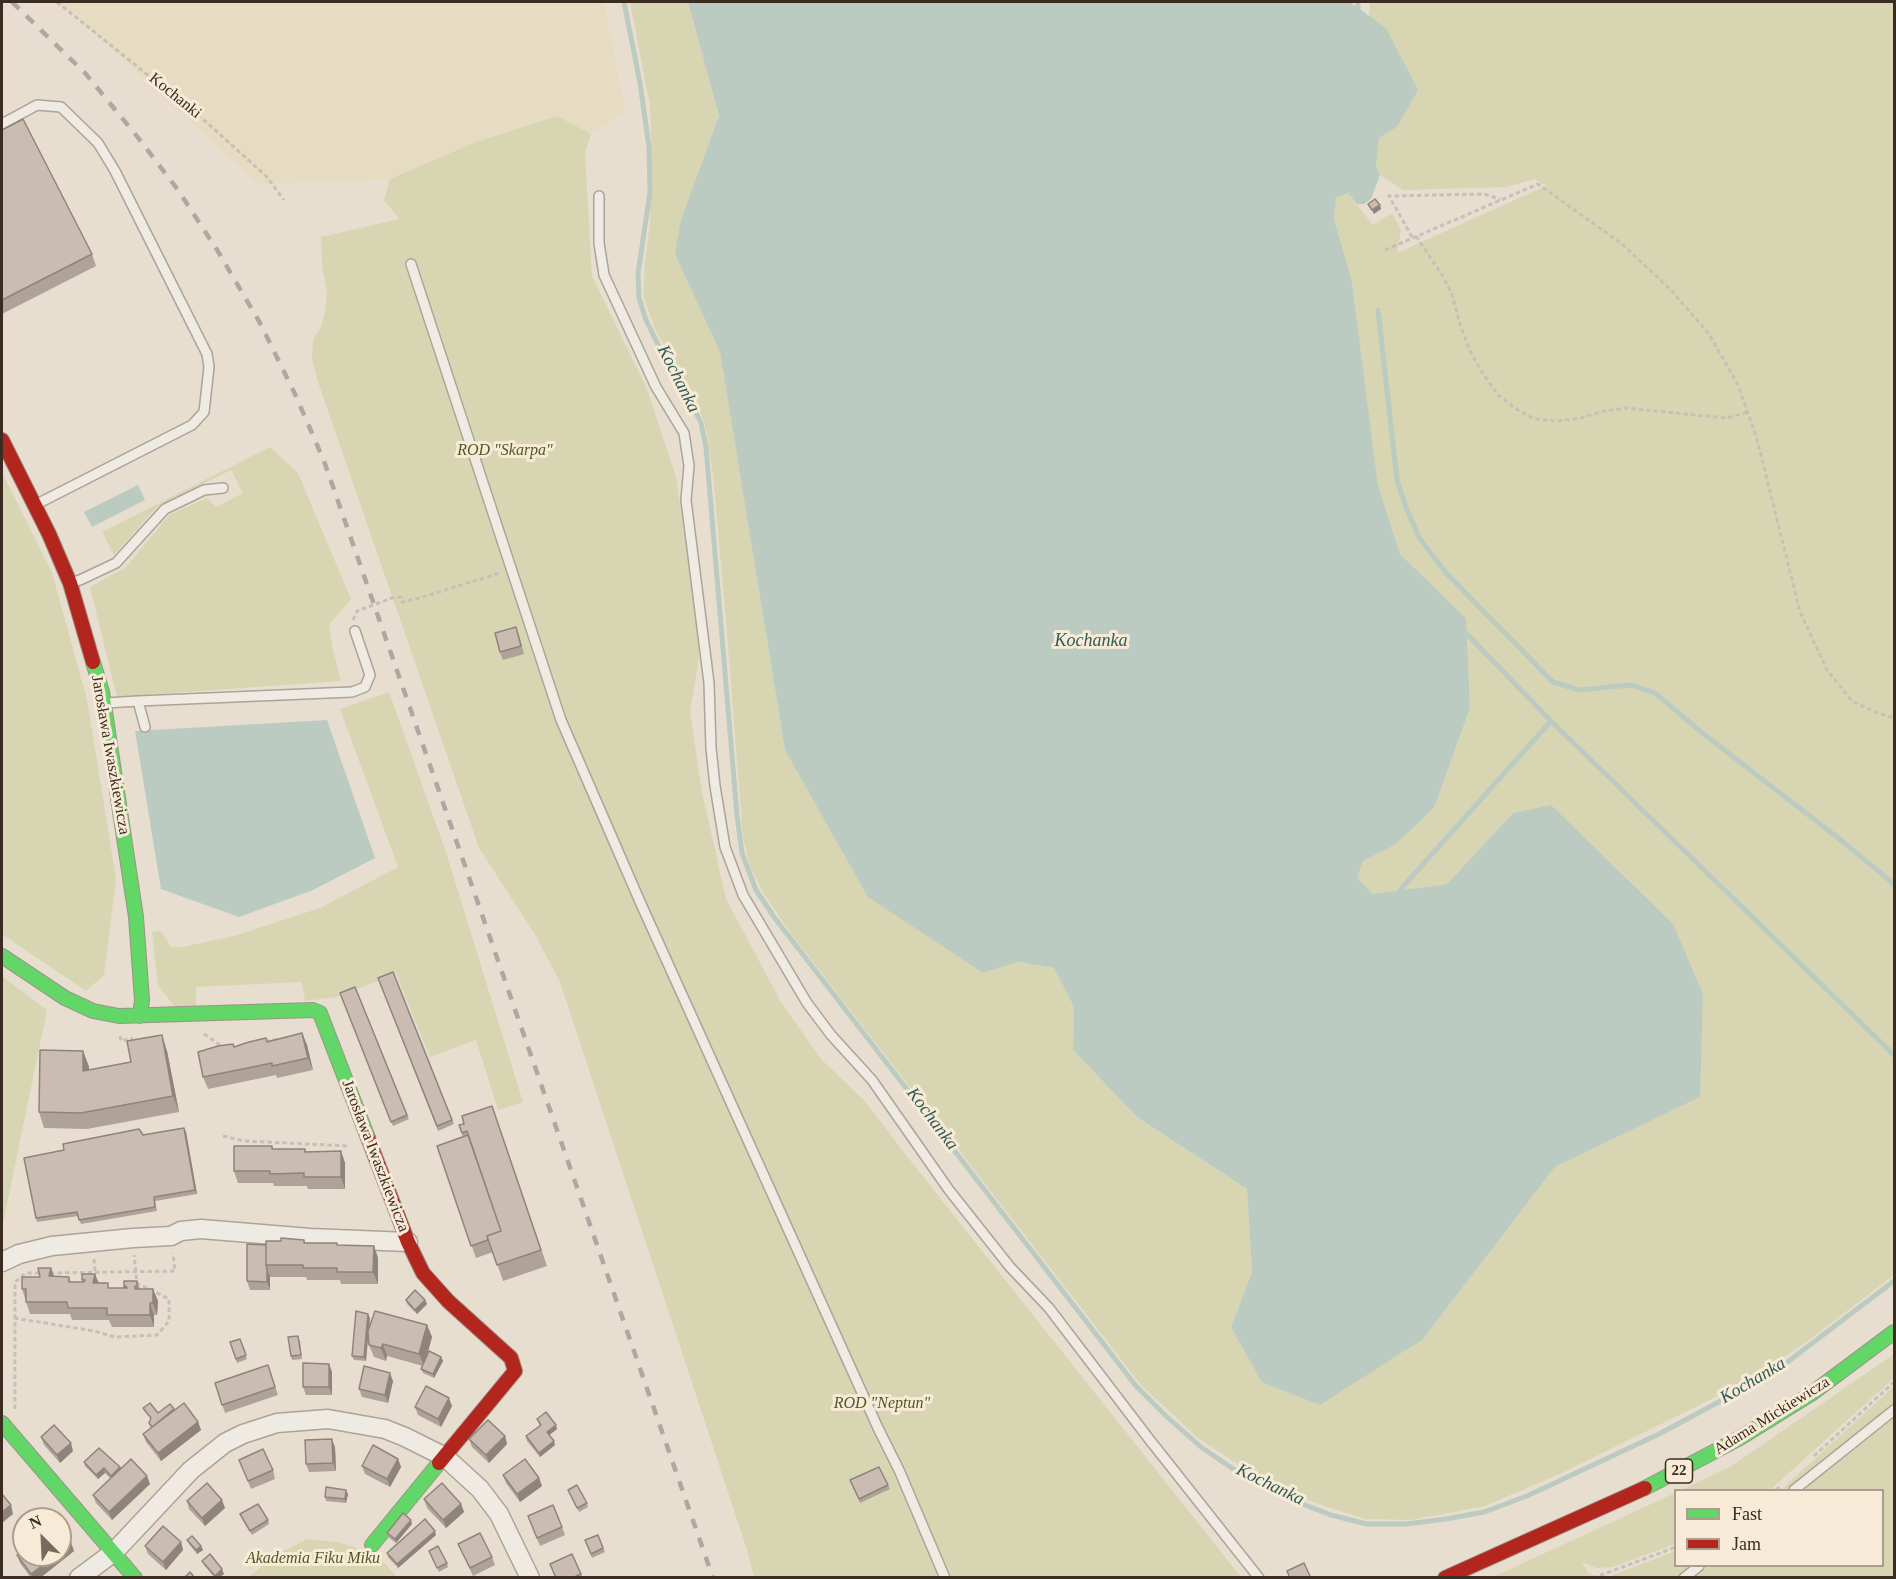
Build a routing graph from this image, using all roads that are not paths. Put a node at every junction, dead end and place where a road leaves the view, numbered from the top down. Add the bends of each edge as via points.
1 (2, 124) edge
2 (599, 196) dead end
3 (411, 264) dead end
4 (2, 440) edge
5 (223, 488) dead end
6 (35, 505) junction
7 (70, 583) junction
8 (355, 631) road end
9 (138, 701) junction
10 (104, 703) junction
11 (145, 727) dead end
12 (2, 956) edge
13 (140, 1016) junction
14 (408, 1242) junction
15 (2, 1262) edge
16 (1894, 1332) edge
17 (1894, 1410) edge
18 (7, 1437) edge
19 (445, 1457) junction
20 (1796, 1489) edge
21 (372, 1545) dead end
22 (114, 1552) junction
23 (1698, 1567) edge
24 (79, 1578) edge
25 (135, 1578) edge
26 (530, 1578) edge
27 (945, 1578) edge
28 (1259, 1578) edge
29 (1445, 1578) edge
30 (1684, 1578) edge

1 - 6 lane via 37,105 61,107 98,143 207,354 209,367 204,412 192,425
2 - 28 lane via 604,276 656,387 684,433 689,466 686,500 710,683 715,786 725,847 743,895 807,1003 831,1035 872,1080 949,1190 1010,1267 1049,1308
3 - 27 lane via 578,762
4 - 6 street, Jarosława Iwaszkiewicza
5 - 7 lane via 204,490 165,509 116,563
6 - 7 street, Jarosława Iwaszkiewicza
7 - 10 street, Jarosława Iwaszkiewicza
8 - 9 lane via 370,675 365,687 352,692
9 - 10 lane
9 - 11 lane
10 - 13 street, Jarosława Iwaszkiewicza via 136,916
12 - 13 street, Jarosława Iwaszkiewicza via 65,998 93,1011
13 - 14 street, Jarosława Iwaszkiewicza via 313,1010 320,1013
14 - 15 street via 201,1229 171,1236 52,1246
14 - 19 street, Jarosława Iwaszkiewicza via 423,1273 511,1358 515,1371
16 - 29 street, Adama Mickiewicza / 22 via 1811,1394 1740,1438 1630,1496
17 - 20 lane
18 - 22 street
19 - 21 street
19 - 22 street via 385,1429 346,1421 293,1420 261,1427 207,1455
19 - 26 street via 490,1501 507,1527
22 - 24 street
22 - 25 street
23 - 30 lane

